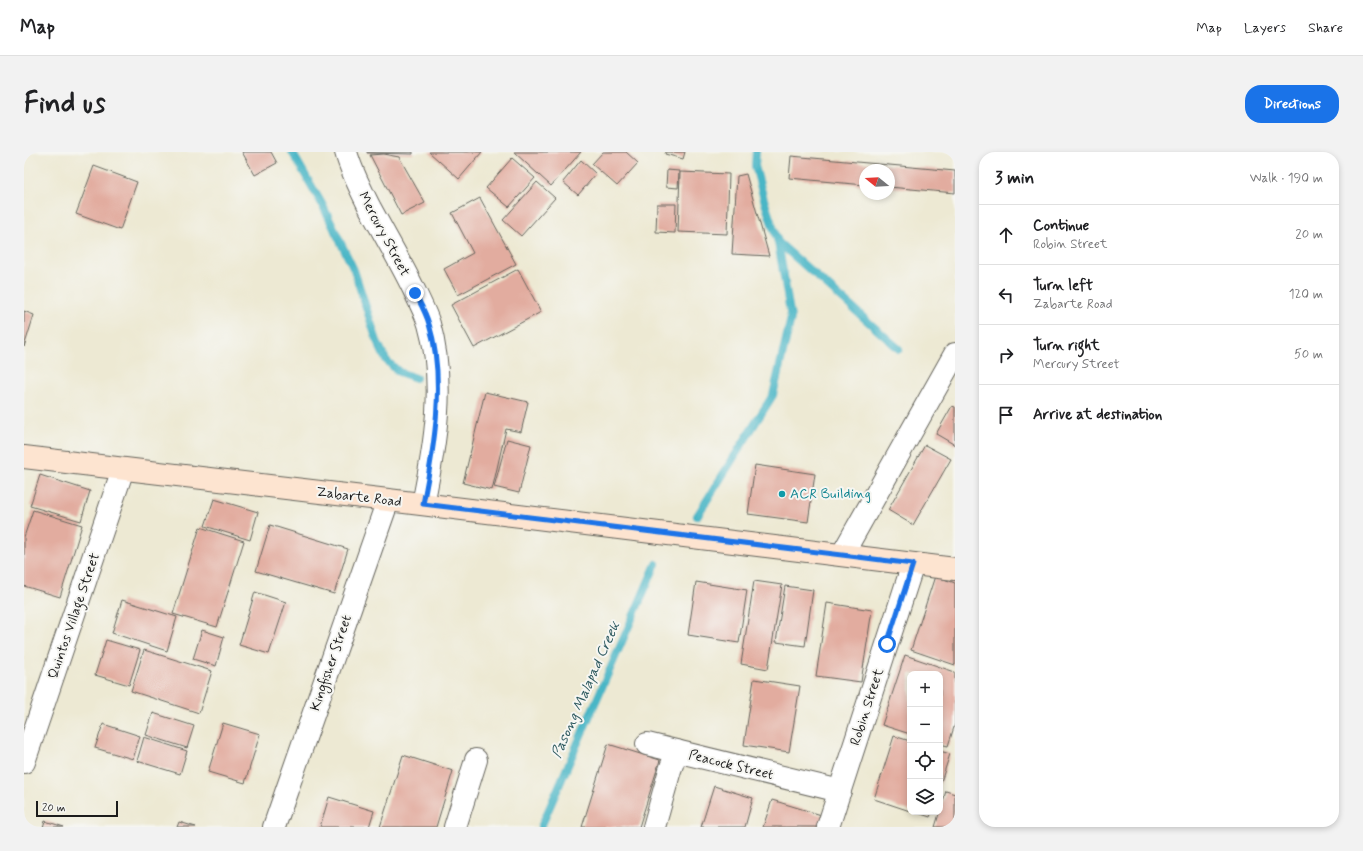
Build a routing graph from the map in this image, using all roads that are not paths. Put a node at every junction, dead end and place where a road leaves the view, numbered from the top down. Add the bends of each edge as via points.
1 (346, 152) edge
2 (955, 354) edge
3 (24, 458) edge
4 (123, 469) junction
5 (388, 500) junction
6 (423, 504) junction
7 (842, 555) junction
8 (913, 564) junction
9 (955, 569) edge
10 (647, 744) dead end
11 (677, 751) junction
12 (476, 760) dead end
13 (24, 762) edge
14 (840, 791) junction
15 (274, 827) edge
16 (455, 827) edge
17 (654, 827) edge
18 (828, 827) edge

1 - 6 street, Mercury Street via 360,188 429,323 437,378 436,419 431,467
2 - 7 street
3 - 4 main road, Zabarte Road
4 - 5 main road, Zabarte Road
4 - 13 street, Quintos Village Street
5 - 6 main road, Zabarte Road
5 - 15 street, Kingfisher Street
6 - 7 main road, Zabarte Road
7 - 8 main road, Zabarte Road
8 - 9 main road, Zabarte Road
8 - 14 street, Robin Street
10 - 11 street
11 - 14 street, Peacock Street
11 - 17 street, Peacock Street
12 - 16 street
14 - 18 street, Robin Street

